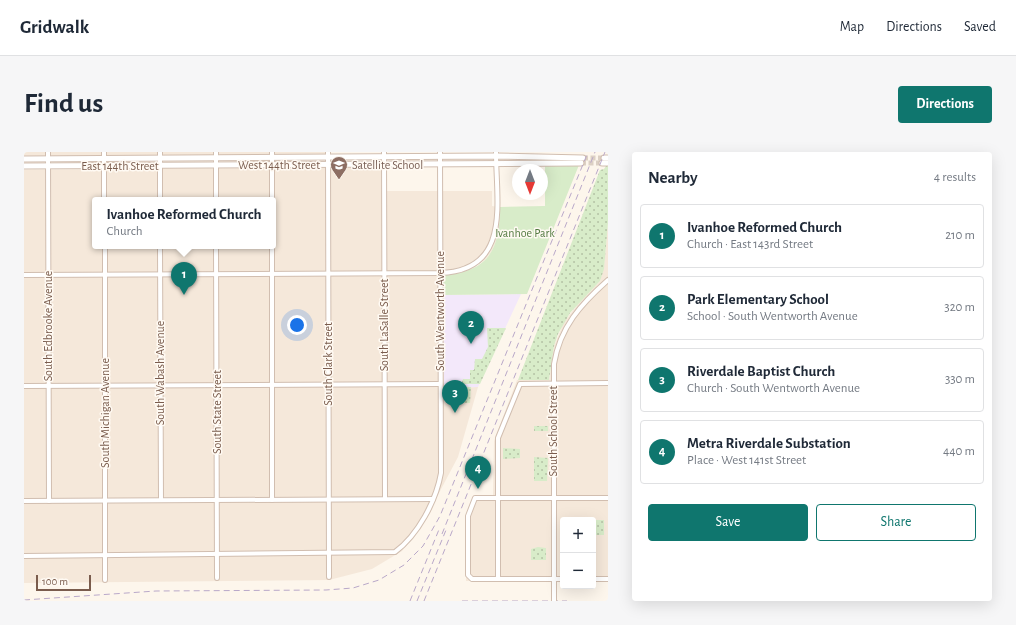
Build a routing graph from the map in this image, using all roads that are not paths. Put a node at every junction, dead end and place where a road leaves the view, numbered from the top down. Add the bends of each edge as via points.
1 (440, 154) edge
2 (496, 154) edge
3 (48, 155) edge
4 (104, 155) edge
5 (160, 155) edge
6 (216, 155) edge
7 (272, 155) edge
8 (328, 155) edge
9 (384, 155) edge
10 (24, 159) edge
11 (543, 160) junction
12 (582, 160) tunnel mouth
13 (384, 164) junction
14 (440, 164) junction
15 (496, 164) junction
16 (216, 165) junction
17 (272, 165) junction
18 (328, 165) junction
19 (24, 166) edge
20 (48, 166) junction
21 (104, 166) junction
22 (160, 166) junction
23 (104, 197) edge
24 (160, 197) edge
25 (216, 197) edge
26 (272, 197) edge
27 (105, 249) edge
28 (160, 249) edge
29 (216, 249) edge
30 (272, 249) edge
31 (384, 273) junction
32 (440, 273) junction
33 (48, 274) junction
34 (105, 274) junction
35 (160, 274) junction
36 (216, 274) junction
37 (272, 274) junction
38 (328, 274) junction
39 (24, 275) edge
40 (608, 280) edge
41 (608, 383) edge
42 (385, 384) junction
43 (440, 384) junction
44 (553, 384) junction
45 (272, 385) junction
46 (328, 385) junction
47 (24, 386) edge
48 (48, 386) junction
49 (105, 386) junction
50 (160, 386) junction
51 (217, 386) junction
52 (498, 498) junction
53 (553, 498) junction
54 (608, 498) edge
55 (328, 499) junction
56 (385, 499) junction
57 (433, 499) junction
58 (105, 500) junction
59 (161, 500) junction
60 (217, 500) junction
61 (272, 500) junction
62 (24, 501) edge
63 (48, 501) junction
64 (329, 553) junction
65 (217, 554) junction
66 (105, 555) junction
67 (24, 556) edge
68 (329, 577) dead end
69 (217, 578) dead end
70 (498, 579) junction
71 (554, 579) junction
72 (560, 579) edge
73 (596, 579) edge
74 (608, 579) edge
75 (105, 580) dead end
76 (554, 601) edge

1 - 2 street, West 144th Street
1 - 9 street, West 144th Street
1 - 14 street, South Wentworth Avenue
2 - 11 street, West 144th Street
2 - 15 street
3 - 4 street, East 144th Street
3 - 10 street, East 144th Street
3 - 20 street, South Edbrooke Avenue
4 - 5 street, East 144th Street
4 - 21 street
5 - 6 street, East 144th Street
5 - 22 street
6 - 7 street, West 144th Street
6 - 16 street
7 - 8 street, West 144th Street
7 - 17 street
8 - 9 street, West 144th Street
8 - 18 street, South Clark Street
9 - 13 street, South LaSalle Street
11 - 12 street, West 144th Street
11 - 15 street, West 144th Street
13 - 14 street, West 144th Street
13 - 18 street, West 144th Street
13 - 31 street, South LaSalle Street
14 - 15 street, West 144th Street
14 - 32 street, South Wentworth Avenue
15 - 32 street via 496,229 491,247 482,259 467,268
16 - 17 street, West 144th Street
16 - 22 street, East 144th Street
16 - 25 street
17 - 18 street, West 144th Street
17 - 26 street
18 - 38 street, South Clark Street
19 - 20 street, East 144th Street
20 - 21 street, East 144th Street
20 - 33 street, South Edbrooke Avenue
21 - 22 street, East 144th Street
21 - 23 street
22 - 24 street
27 - 34 street, South Michigan Avenue
28 - 35 street, South Wabash Avenue
29 - 36 street, South State Street
30 - 37 street
31 - 32 street
31 - 38 street
31 - 42 street, South LaSalle Street
32 - 43 street, South Wentworth Avenue
33 - 34 street
33 - 39 street
33 - 48 street, South Edbrooke Avenue
34 - 35 street
34 - 49 street, South Michigan Avenue
35 - 36 street
35 - 50 street, South Wabash Avenue
36 - 37 street
36 - 51 street, South State Street
37 - 38 street
37 - 45 street
38 - 46 street, South Clark Street
40 - 44 street, South School Street via 580,307 564,329 556,354
41 - 44 street
42 - 43 street
42 - 46 street
42 - 56 street, South LaSalle Street
43 - 57 street, South Wentworth Avenue via 441,472
44 - 52 street via 520,384 498,438
44 - 53 street, South School Street
45 - 46 street
45 - 51 street
45 - 61 street
46 - 55 street, South Clark Street
47 - 48 street
48 - 49 street
48 - 63 street, South Edbrooke Avenue
49 - 50 street
49 - 58 street, South Michigan Avenue
50 - 51 street
50 - 59 street, South Wabash Avenue
51 - 60 street, South State Street
52 - 53 street
52 - 70 street
52 - 70 street via 475,498 468,516 468,575 472,579
53 - 54 street
53 - 71 street, South School Street
55 - 56 street
55 - 61 street
55 - 64 street, South Clark Street
56 - 57 street
57 - 64 street, South Wentworth Avenue via 417,528 395,552
58 - 59 street
58 - 63 street
58 - 66 street, South Michigan Avenue
59 - 60 street
60 - 61 street
60 - 65 street, South State Street
62 - 63 street
64 - 65 street
64 - 68 street, South Clark Street
65 - 66 street
65 - 69 street, South State Street
66 - 67 street
66 - 75 street, South Michigan Avenue
70 - 71 street
71 - 72 street
71 - 76 street, South School Street, bridge
73 - 74 street

